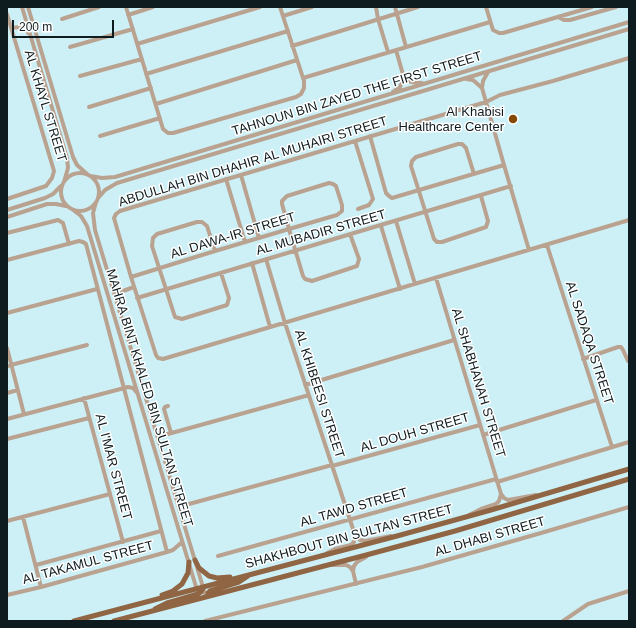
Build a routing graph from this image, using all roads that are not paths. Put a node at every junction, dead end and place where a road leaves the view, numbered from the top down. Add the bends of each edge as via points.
1 (22, 7) edge
2 (28, 7) edge
3 (99, 7) edge
4 (126, 7) edge
5 (153, 7) edge
6 (260, 7) edge
7 (280, 7) edge
8 (312, 7) edge
9 (376, 7) edge
10 (395, 7) edge
11 (418, 7) edge
12 (486, 7) edge
13 (592, 7) edge
14 (616, 7) edge
15 (397, 13) junction
16 (7, 14) edge
17 (128, 14) junction
18 (283, 16) junction
19 (558, 17) junction
20 (62, 19) dead end
21 (378, 19) junction
22 (490, 22) junction
23 (629, 22) edge
24 (11, 28) junction
25 (133, 29) junction
26 (629, 29) edge
27 (288, 31) junction
28 (619, 32) junction
29 (629, 33) edge
30 (31, 38) junction
31 (138, 44) junction
32 (292, 46) junction
33 (70, 47) dead end
34 (406, 47) junction
35 (396, 50) junction
36 (388, 52) junction
37 (629, 58) edge
38 (142, 59) junction
39 (297, 60) junction
40 (489, 71) junction
41 (146, 74) junction
42 (404, 74) junction
43 (80, 76) dead end
44 (302, 78) junction
45 (466, 78) junction
46 (430, 82) junction
47 (151, 88) junction
48 (482, 88) junction
49 (386, 96) junction
50 (486, 102) junction
51 (156, 104) junction
52 (89, 107) dead end
53 (160, 118) junction
54 (100, 136) dead end
55 (370, 136) junction
56 (355, 141) junction
57 (504, 165) junction
58 (474, 174) junction
59 (89, 175) junction
60 (241, 175) junction
61 (226, 180) junction
62 (64, 183) junction
63 (511, 186) junction
64 (418, 190) junction
65 (481, 196) junction
66 (7, 199) edge
67 (97, 200) junction
68 (70, 208) junction
69 (358, 209) dead end
70 (7, 210) edge
71 (425, 212) junction
72 (7, 217) edge
73 (629, 220) edge
74 (396, 221) junction
75 (381, 226) junction
76 (289, 229) junction
77 (7, 233) edge
78 (350, 234) junction
79 (260, 238) junction
80 (245, 242) junction
81 (69, 244) junction
82 (547, 245) junction
83 (529, 250) junction
84 (215, 251) junction
85 (296, 251) junction
86 (266, 259) junction
87 (7, 260) edge
88 (252, 263) junction
89 (159, 268) junction
90 (221, 273) junction
91 (131, 277) junction
92 (436, 278) junction
93 (415, 284) junction
94 (134, 287) junction
95 (97, 289) junction
96 (112, 289) junction
97 (400, 289) junction
98 (166, 290) junction
99 (123, 291) junction
100 (137, 298) junction
101 (116, 299) junction
102 (7, 313) edge
103 (285, 323) junction
104 (270, 327) junction
105 (454, 340) junction
106 (87, 345) dead end
107 (7, 348) edge
108 (584, 359) junction
109 (628, 361) dead end
110 (9, 365) edge
111 (133, 376) junction
112 (305, 384) junction
113 (126, 387) junction
114 (18, 390) junction
115 (7, 393) edge
116 (138, 395) junction
117 (308, 395) junction
118 (84, 398) junction
119 (596, 400) junction
120 (168, 406) dead end
121 (24, 414) junction
122 (7, 418) edge
123 (89, 418) junction
124 (480, 425) junction
125 (155, 430) junction
126 (169, 434) junction
127 (483, 435) junction
128 (7, 439) edge
129 (629, 442) edge
130 (160, 444) junction
131 (612, 448) junction
132 (332, 466) junction
133 (629, 469) edge
134 (629, 479) edge
135 (496, 480) junction
136 (110, 494) junction
137 (501, 494) junction
138 (542, 495) junction
139 (177, 502) junction
140 (189, 504) junction
141 (629, 507) edge
142 (181, 513) junction
143 (24, 516) junction
144 (465, 517) junction
145 (351, 519) junction
146 (7, 521) edge
147 (161, 531) junction
148 (355, 535) junction
149 (397, 536) junction
150 (123, 542) junction
151 (182, 542) junction
152 (184, 549) junction
153 (173, 550) junction
154 (167, 552) junction
155 (370, 554) junction
156 (218, 556) dead end
157 (321, 557) junction
158 (195, 560) junction
159 (189, 562) junction
160 (36, 565) junction
161 (329, 565) junction
162 (280, 567) junction
163 (353, 571) junction
164 (248, 575) junction
165 (356, 584) junction
166 (41, 587) junction
167 (203, 588) junction
168 (629, 591) edge
169 (198, 594) junction
170 (7, 595) edge
171 (207, 596) junction
172 (123, 608) junction
173 (74, 621) edge
174 (114, 621) edge
175 (205, 621) edge
176 (563, 621) edge

1 - 30 street
2 - 59 street via 73,157 77,165
3 - 20 street
4 - 17 street
5 - 17 street
6 - 31 street
7 - 18 street
8 - 18 street
9 - 21 street
10 - 15 street
11 - 15 street
12 - 22 street
13 - 19 street
14 - 19 street via 570,20
15 - 21 street
15 - 34 street
16 - 24 street, AL KHAYL STREET
17 - 25 street
18 - 27 street
19 - 22 street via 503,34 493,30
21 - 32 street
21 - 36 street
22 - 34 street
23 - 46 street, TAHNOUN BIN ZAYED THE FIRST STREET
24 - 30 street via 23,28
24 - 66 street, AL KHAYL STREET via 54,171 46,186
25 - 31 street
25 - 33 street
26 - 28 street, TAHNOUN BIN ZAYED THE FIRST STREET
27 - 32 street
27 - 41 street
28 - 29 street
28 - 40 street, TAHNOUN BIN ZAYED THE FIRST STREET
30 - 62 street via 67,158 68,168
31 - 38 street
32 - 39 street
34 - 35 street
35 - 36 street
35 - 42 street
36 - 44 street
37 - 50 street, ABDULLAH BIN DHAHIR AL MUHAIRI STREET via 500,95
38 - 41 street
38 - 43 street
39 - 44 street
39 - 51 street
40 - 45 street, TAHNOUN BIN ZAYED THE FIRST STREET
40 - 48 street via 484,77
41 - 47 street
42 - 46 street via 414,83
42 - 49 street via 400,87
44 - 53 street via 304,88 298,96 173,133 165,131
45 - 48 street via 473,80
45 - 67 street, TAHNOUN BIN ZAYED THE FIRST STREET via 117,183 105,190
46 - 49 street, TAHNOUN BIN ZAYED THE FIRST STREET
47 - 51 street
47 - 52 street
48 - 50 street
49 - 59 street, TAHNOUN BIN ZAYED THE FIRST STREET via 115,177
50 - 55 street, ABDULLAH BIN DHAHIR AL MUHAIRI STREET
50 - 57 street
51 - 53 street
53 - 54 street
55 - 56 street, ABDULLAH BIN DHAHIR AL MUHAIRI STREET
55 - 64 street via 387,195 394,198
56 - 60 street, ABDULLAH BIN DHAHIR AL MUHAIRI STREET
56 - 69 street via 373,199 370,205
57 - 58 street
57 - 63 street
58 - 64 street
58 - 64 street via 465,146 458,144 413,159 411,166
59 - 62 street via 74,174
59 - 67 street via 98,185
60 - 61 street, ABDULLAH BIN DHAHIR AL MUHAIRI STREET
60 - 79 street
61 - 80 street
61 - 91 street, ABDULLAH BIN DHAHIR AL MUHAIRI STREET via 120,211 114,216
62 - 68 street via 62,197
62 - 70 street via 45,198
63 - 65 street, AL MUBADIR STREET
63 - 83 street
64 - 71 street
65 - 71 street, AL MUBADIR STREET
65 - 71 street via 488,221 486,227 442,242 435,241 432,237
67 - 68 street via 86,210
67 - 96 street, MAHRA BINT KHALED BIN SULTAN STREET via 93,213 94,225
68 - 72 street via 52,204
68 - 111 street, MAHRA BINT KHALED BIN SULTAN STREET via 81,216 87,226
71 - 74 street, AL MUBADIR STREET
73 - 82 street, ABDULLAH BIN DHAHIR AL MUHAIRI STREET
74 - 75 street, AL MUBADIR STREET
74 - 93 street
75 - 78 street, AL MUBADIR STREET
75 - 97 street
76 - 76 street, AL DAWA-IR STREET via 283,199 331,183 336,186 342,205 341,213
76 - 79 street, AL DAWA-IR STREET
76 - 85 street
77 - 81 street via 58,220 63,222
78 - 85 street, AL MUBADIR STREET
78 - 85 street via 359,259 357,266 312,281 304,278
79 - 80 street, AL DAWA-IR STREET
80 - 84 street, AL DAWA-IR STREET
81 - 87 street
81 - 95 street via 81,241 86,244
82 - 83 street, ABDULLAH BIN DHAHIR AL MUHAIRI STREET
82 - 108 street, AL SADAQA STREET
83 - 92 street, ABDULLAH BIN DHAHIR AL MUHAIRI STREET
84 - 89 street, AL DAWA-IR STREET
84 - 89 street via 204,223 197,222 157,234 152,244
85 - 86 street, AL MUBADIR STREET
86 - 88 street, AL MUBADIR STREET
86 - 103 street, AL KHIBEESI STREET
88 - 90 street, AL MUBADIR STREET
88 - 104 street
89 - 91 street, AL DAWA-IR STREET
89 - 98 street
90 - 98 street, AL MUBADIR STREET
90 - 98 street via 229,298 228,303 204,313 177,319
91 - 94 street, ABDULLAH BIN DHAHIR AL MUHAIRI STREET
92 - 93 street, ABDULLAH BIN DHAHIR AL MUHAIRI STREET
92 - 105 street, AL SHABHANAH STREET
93 - 97 street, ABDULLAH BIN DHAHIR AL MUHAIRI STREET
94 - 99 street
94 - 100 street, ABDULLAH BIN DHAHIR AL MUHAIRI STREET
95 - 102 street
95 - 113 street
96 - 99 street
96 - 101 street, MAHRA BINT KHALED BIN SULTAN STREET
97 - 103 street, ABDULLAH BIN DHAHIR AL MUHAIRI STREET
98 - 100 street, AL MUBADIR STREET
99 - 101 street
100 - 104 street, ABDULLAH BIN DHAHIR AL MUHAIRI STREET via 156,355 161,359
101 - 125 street, MAHRA BINT KHALED BIN SULTAN STREET
103 - 104 street, ABDULLAH BIN DHAHIR AL MUHAIRI STREET
103 - 112 street, AL KHIBEESI STREET
105 - 112 street
105 - 124 street, AL SHABHANAH STREET
106 - 110 street
107 - 110 street
108 - 109 street via 621,347
108 - 119 street, AL SADAQA STREET
110 - 114 street
111 - 113 street
111 - 116 street, MAHRA BINT KHALED BIN SULTAN STREET
112 - 117 street, AL KHIBEESI STREET
113 - 116 street via 132,388
113 - 118 street
113 - 147 street
114 - 115 street
114 - 121 street
116 - 151 street, MAHRA BINT KHALED BIN SULTAN STREET
117 - 126 street
117 - 132 street, AL KHIBEESI STREET
118 - 121 street
118 - 123 street, AL I'MAR STREET
119 - 127 street
119 - 131 street, AL SADAQA STREET
120 - 126 street via 164,409
121 - 122 street
123 - 128 street
123 - 136 street, AL I'MAR STREET
124 - 127 street, AL SHABHANAH STREET
124 - 132 street, AL DOUH STREET
125 - 126 street
125 - 130 street, MAHRA BINT KHALED BIN SULTAN STREET
126 - 130 street
127 - 135 street, AL SHABHANAH STREET
129 - 131 street, AL TAWD STREET
130 - 139 street, MAHRA BINT KHALED BIN SULTAN STREET
131 - 135 street, AL TAWD STREET
132 - 140 street, AL DOUH STREET
132 - 145 street, AL KHIBEESI STREET
133 - 138 main road, SHAKHBOUT BIN SULTAN STREET
134 - 155 main road, SHAKHBOUT BIN SULTAN STREET
135 - 137 street, AL SHABHANAH STREET
135 - 145 street, AL TAWD STREET
136 - 143 street
136 - 150 street, AL I'MAR STREET
137 - 138 street via 508,500
137 - 144 street via 496,504
138 - 144 main road, SHAKHBOUT BIN SULTAN STREET
139 - 140 street, AL DOUH STREET
139 - 142 street, MAHRA BINT KHALED BIN SULTAN STREET
140 - 142 street
141 - 165 street, AL DHABI STREET via 541,534
142 - 158 street, MAHRA BINT KHALED BIN SULTAN STREET
143 - 146 street
143 - 160 street
144 - 149 main road, SHAKHBOUT BIN SULTAN STREET
145 - 148 street, AL KHIBEESI STREET
145 - 156 street, AL TAWD STREET
147 - 150 street
147 - 154 street
148 - 149 street via 365,541 384,536
148 - 157 street via 351,545 335,549
149 - 157 main road, SHAKHBOUT BIN SULTAN STREET
150 - 160 street
151 - 152 street, MAHRA BINT KHALED BIN SULTAN STREET
151 - 153 street, AL TAKAMUL STREET
152 - 153 street, AL TAKAMUL STREET
152 - 159 street, MAHRA BINT KHALED BIN SULTAN STREET
153 - 154 street, AL TAKAMUL STREET
154 - 166 street, AL TAKAMUL STREET
155 - 161 main road, SHAKHBOUT BIN SULTAN STREET
155 - 163 street via 357,562
157 - 162 main road, SHAKHBOUT BIN SULTAN STREET
158 - 162 main road via 202,571 217,578
158 - 167 street, MAHRA BINT KHALED BIN SULTAN STREET
159 - 169 street, MAHRA BINT KHALED BIN SULTAN STREET
159 - 172 main road via 186,577 177,589
160 - 166 street
161 - 163 street via 346,565
161 - 171 main road, SHAKHBOUT BIN SULTAN STREET
162 - 164 main road, SHAKHBOUT BIN SULTAN STREET
163 - 165 street
164 - 167 main road, SHAKHBOUT BIN SULTAN STREET
164 - 171 main road via 239,582 210,590
165 - 175 street, AL DHABI STREET
166 - 170 street, AL TAKAMUL STREET
167 - 169 main road, SHAKHBOUT BIN SULTAN STREET
167 - 171 street, MAHRA BINT KHALED BIN SULTAN STREET
168 - 176 street via 588,604
169 - 171 main road, SHAKHBOUT BIN SULTAN STREET
169 - 172 main road, SHAKHBOUT BIN SULTAN STREET
169 - 174 main road, SHAKHBOUT BIN SULTAN STREET via 152,611
172 - 173 main road, SHAKHBOUT BIN SULTAN STREET

